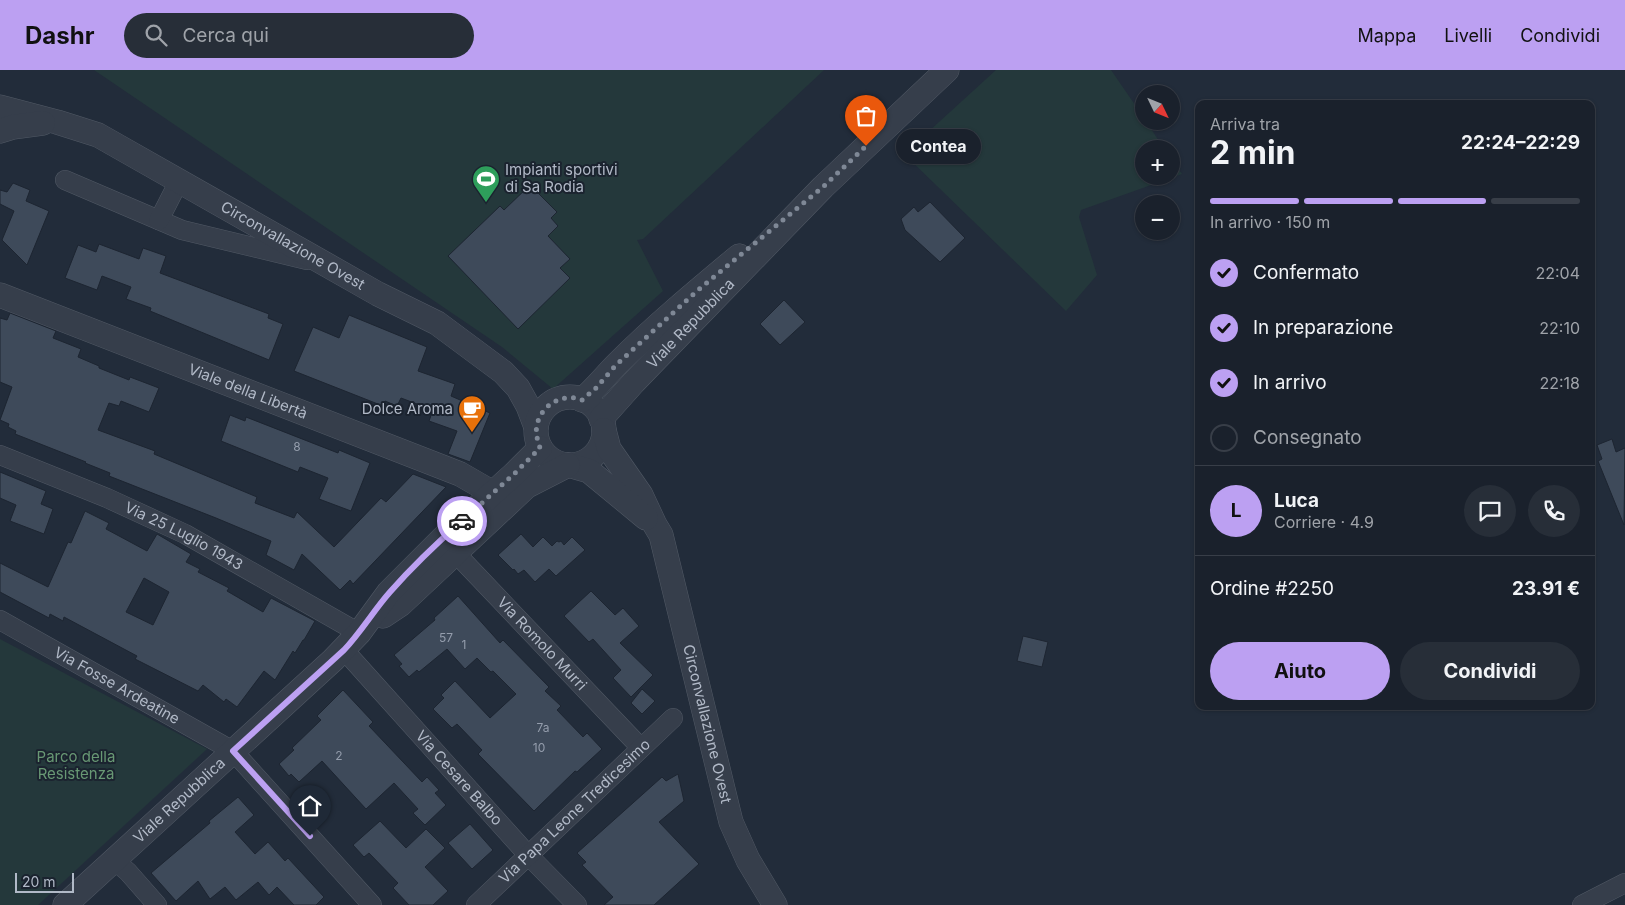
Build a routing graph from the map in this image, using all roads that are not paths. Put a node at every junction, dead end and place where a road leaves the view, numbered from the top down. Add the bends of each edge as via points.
1 (947, 70) edge
2 (0, 107) edge
3 (57, 122) junction
4 (0, 131) edge
5 (66, 180) dead end
6 (179, 181) junction
7 (823, 187) junction
8 (159, 220) junction
9 (323, 263) junction
10 (0, 295) edge
11 (518, 388) junction
12 (574, 399) junction
13 (602, 425) junction
14 (538, 438) junction
15 (0, 455) edge
16 (568, 465) junction
17 (493, 493) junction
18 (658, 530) junction
19 (449, 545) junction
20 (0, 620) edge
21 (351, 642) junction
22 (673, 718) dead end
23 (641, 748) junction
24 (233, 751) junction
25 (528, 855) junction
26 (114, 860) junction
27 (1625, 883) edge
28 (65, 905) edge
29 (157, 905) edge
30 (372, 905) edge
31 (476, 905) edge
32 (577, 905) edge
33 (775, 905) edge
34 (1582, 905) edge

1 - 7 street, Viale Repubblica
2 - 3 street, Circonvallazione Ovest
3 - 4 street, Circonvallazione Ovest
3 - 6 street, Circonvallazione Ovest via 98,135
5 - 8 street
6 - 8 street
6 - 9 street, Circonvallazione Ovest
7 - 12 street, Viale Repubblica via 698,290 616,365 596,388
7 - 13 street, Viale Repubblica via 634,382
8 - 9 street via 182,230
9 - 11 street, Circonvallazione Ovest via 436,323 503,372
10 - 17 street, Viale della Libertà via 460,474
11 - 12 street
11 - 14 street, Circonvallazione Ovest via 528,406
12 - 13 street via 596,410
12 - 14 street via 555,401 546,407 539,416
13 - 16 street via 602,441 597,451 579,464
13 - 18 street, Circonvallazione Ovest via 609,449 641,495
14 - 16 street via 548,457
14 - 17 street, Viale Repubblica
15 - 21 street, Via 25 Luglio 1943 via 185,534
16 - 18 street via 589,472
16 - 19 street, Viale Repubblica via 527,486
17 - 19 street, Viale Repubblica
18 - 33 street, Circonvallazione Ovest via 731,822 748,860
19 - 21 street, Viale Repubblica via 389,592
19 - 23 street, Via Romolo Murri
20 - 24 street, Via Fosse Ardeatine
21 - 24 street, Viale Repubblica
21 - 25 street, Via Cesare Balbo
22 - 23 street, Via Papa Leone Tredicesimo
23 - 25 street, Via Papa Leone Tredicesimo
24 - 26 street, Viale Repubblica
24 - 30 street, Via Fosse Ardeatine
25 - 31 street, Via Papa Leone Tredicesimo
25 - 32 street, Via Cesare Balbo
26 - 28 street, Viale Repubblica
26 - 29 street
27 - 34 street

